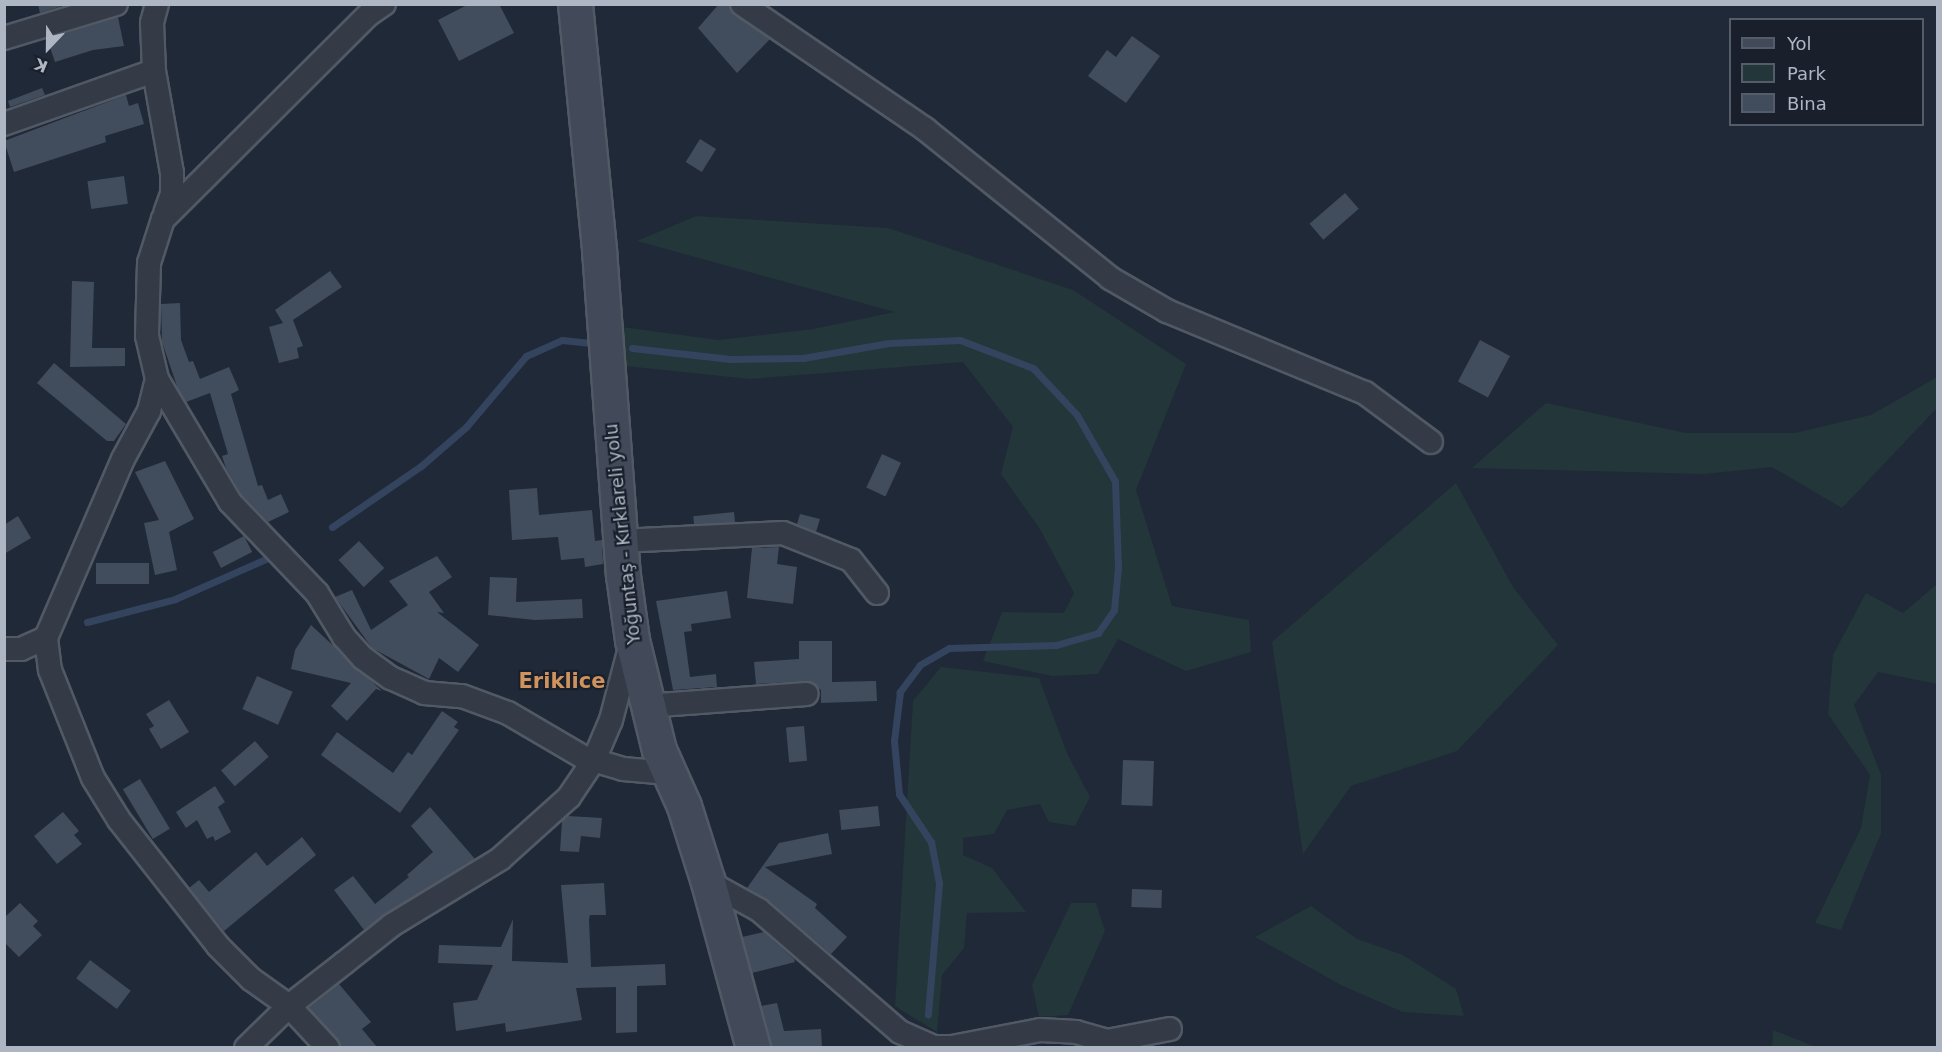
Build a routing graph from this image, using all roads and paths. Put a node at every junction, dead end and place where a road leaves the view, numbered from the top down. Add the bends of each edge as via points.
1 (116, 4) edge
2 (384, 4) edge
3 (575, 4) edge
4 (742, 4) edge
5 (155, 5) edge
6 (4, 38) edge
7 (154, 71) junction
8 (4, 124) edge
9 (163, 219) junction
10 (156, 379) junction
11 (1431, 442) dead end
12 (620, 541) junction
13 (877, 593) dead end
14 (46, 638) junction
15 (632, 640) junction
16 (4, 649) edge
17 (807, 694) dead end
18 (646, 706) junction
19 (594, 760) junction
20 (669, 773) junction
21 (708, 882) junction
22 (289, 1006) junction
23 (1170, 1029) dead end
24 (246, 1047) edge
25 (328, 1047) edge
26 (753, 1047) edge

1 - 6 street
2 - 9 street via 369,14
3 - 12 street, Yoğuntaş - Kırklareli yolu via 599,250
4 - 11 street via 925,129 1110,278 1167,311 1365,393
5 - 7 street
7 - 8 street
7 - 9 street via 172,173 172,194
9 - 10 street via 149,263 147,336
10 - 14 street via 149,411 123,459
10 - 19 street via 230,502 317,593 344,637 363,658 391,678 424,693 462,696 508,713 553,743
12 - 13 street via 783,533 851,560
12 - 15 street, Yoğuntaş - Kırklareli yolu
14 - 16 street via 21,649
14 - 22 street via 50,670 76,741 119,820 218,946 251,979
15 - 18 street, Yoğuntaş - Kırklareli yolu
15 - 19 street via 611,720
17 - 18 street
18 - 20 street, Yoğuntaş - Kırklareli yolu
19 - 20 street via 624,769
19 - 22 street via 569,797 524,839 393,925
20 - 21 street, Yoğuntaş - Kırklareli yolu
21 - 23 street via 759,910 900,1032 934,1047 1040,1030 1076,1032 1107,1041
21 - 26 street, Yoğuntaş - Kırklareli yolu
22 - 24 street
22 - 25 street

